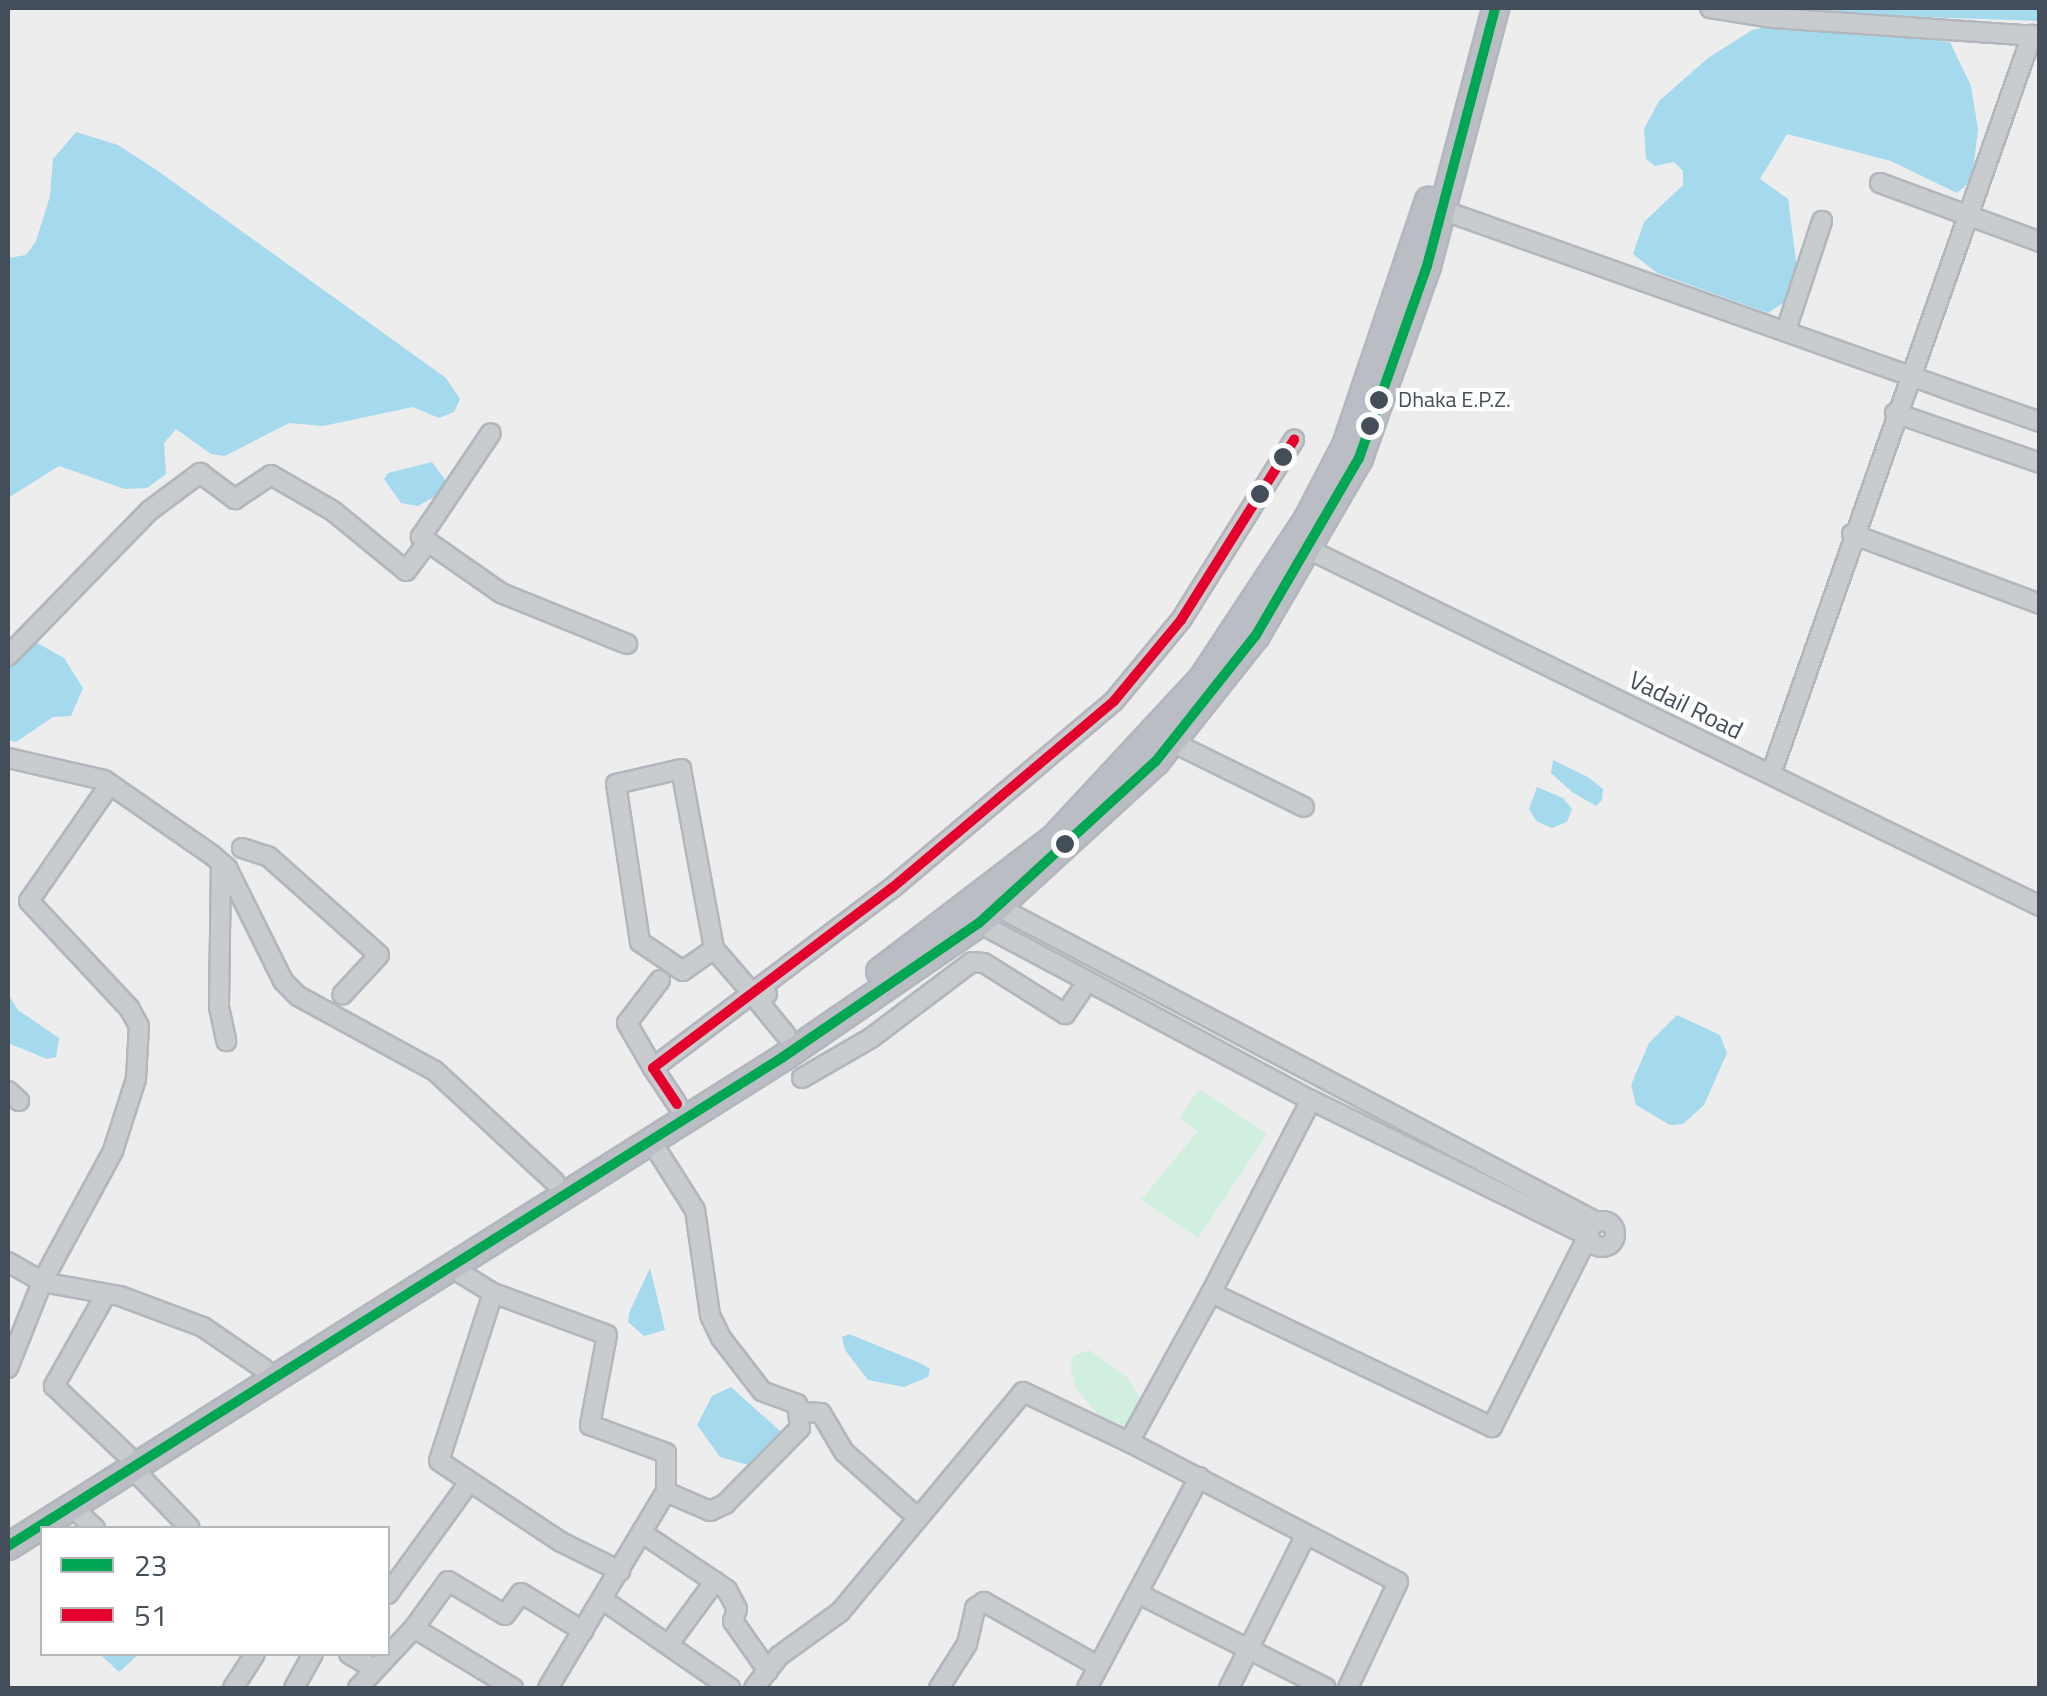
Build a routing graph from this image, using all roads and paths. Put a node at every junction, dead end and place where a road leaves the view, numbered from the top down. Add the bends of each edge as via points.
1 (1478, 8) edge
2 (1495, 8) edge
3 (1710, 8) edge
4 (2036, 36) edge
5 (1880, 183) dead end
6 (1442, 210) junction
7 (1968, 216) junction
8 (1822, 222) dead end
9 (2040, 242) edge
10 (1786, 330) junction
11 (1909, 374) junction
12 (1895, 413) junction
13 (2040, 422) edge
14 (491, 433) dead end
15 (1294, 440) dead end
16 (2040, 463) edge
17 (1852, 534) junction
18 (428, 542) junction
19 (1310, 550) junction
20 (2040, 604) edge
21 (627, 644) dead end
22 (8, 656) edge
23 (1172, 742) junction
24 (8, 758) edge
25 (1771, 774) junction
26 (110, 784) junction
27 (1304, 806) dead end
28 (242, 848) dead end
29 (221, 863) junction
30 (2040, 906) edge
31 (989, 915) junction
32 (640, 942) junction
33 (714, 949) junction
34 (683, 971) junction
35 (660, 980) junction
36 (1088, 981) junction
37 (342, 995) dead end
38 (755, 997) junction
39 (786, 1035) junction
40 (226, 1041) dead end
41 (653, 1068) junction
42 (802, 1078) dead end
43 (1311, 1100) junction
44 (677, 1104) junction
45 (650, 1140) junction
46 (555, 1182) junction
47 (1592, 1229) junction
48 (8, 1262) edge
49 (451, 1268) junction
50 (42, 1282) junction
51 (493, 1293) junction
52 (1211, 1293) junction
53 (106, 1294) junction
54 (8, 1368) edge
55 (264, 1369) junction
56 (802, 1412) junction
57 (1129, 1442) junction
58 (130, 1461) junction
59 (1199, 1477) junction
60 (468, 1484) junction
61 (666, 1492) junction
62 (72, 1506) junction
63 (917, 1517) junction
64 (92, 1526) edge
65 (188, 1526) edge
66 (8, 1529) edge
67 (642, 1533) junction
68 (1306, 1534) junction
69 (8, 1546) edge
70 (620, 1571) junction
71 (715, 1581) junction
72 (390, 1591) edge
73 (1139, 1594) junction
74 (603, 1600) junction
75 (414, 1628) junction
76 (583, 1632) junction
77 (671, 1641) junction
78 (1246, 1646) junction
79 (390, 1651) edge
80 (312, 1656) edge
81 (352, 1656) edge
82 (385, 1656) edge
83 (245, 1657) edge
84 (1098, 1666) junction
85 (373, 1668) junction
86 (768, 1671) junction
87 (233, 1688) edge
88 (294, 1688) edge
89 (358, 1688) edge
90 (512, 1688) edge
91 (548, 1688) edge
92 (730, 1688) edge
93 (754, 1688) edge
94 (936, 1688) edge
95 (1087, 1688) edge
96 (1229, 1688) edge
97 (1326, 1688) edge
98 (1348, 1688) edge

1 - 39 highway via 1445,144 1365,395 1306,520 1242,621 1161,728 1053,838
2 - 6 highway
3 - 4 street
4 - 7 street
5 - 7 street
6 - 10 street
6 - 19 highway via 1384,396
7 - 9 street
7 - 11 street
8 - 10 street
10 - 11 street
11 - 12 street
11 - 13 street
12 - 16 street
12 - 17 street
14 - 18 street via 421,537
15 - 38 street via 1181,620 1114,701 820,942 807,964
17 - 20 street
17 - 25 street
18 - 21 street via 501,594
18 - 22 street via 406,571 333,511 271,475 235,499 200,473 149,511
19 - 23 highway via 1256,635
19 - 25 street, Vadail Road
23 - 27 street
23 - 31 highway
24 - 26 street
25 - 30 street, Vadail Road
26 - 29 street
26 - 50 street via 28,901 110,982 139,1026 136,1078 112,1152
28 - 37 street via 269,857 379,954
29 - 40 street via 219,1008
29 - 46 street via 283,981 298,996 435,1070
31 - 36 street
31 - 45 highway
31 - 47 street
32 - 33 street via 616,784 681,770
32 - 34 street
32 - 35 street
33 - 34 street
33 - 38 street
34 - 35 street via 666,988
35 - 41 street via 626,1024
36 - 42 street via 1065,1014 972,962
36 - 43 street
38 - 39 street
38 - 41 street
39 - 44 highway
41 - 44 street
43 - 47 street
43 - 52 street
44 - 46 highway
45 - 49 highway
45 - 56 street via 696,1210 710,1315 720,1338 762,1390 788,1396
46 - 55 highway
47 - 52 street via 1492,1427
48 - 50 street
49 - 51 street
49 - 58 highway
50 - 53 street
50 - 54 street
51 - 60 street via 438,1454
51 - 61 street via 607,1335 590,1426 666,1453
52 - 57 street
53 - 55 street via 203,1326
53 - 58 street via 54,1386
55 - 58 highway
56 - 61 street via 792,1438 725,1504 710,1511
56 - 63 street via 821,1413 844,1452
57 - 59 street
57 - 63 street via 1024,1392
58 - 62 highway
58 - 65 street
58 - 66 highway
59 - 68 street
59 - 73 street via 1156,1547
60 - 70 street
60 - 72 street
61 - 67 street
62 - 64 street
62 - 69 highway
63 - 86 street via 840,1612
67 - 70 street
67 - 71 street
68 - 78 street
68 - 98 street via 1398,1582
70 - 74 street
71 - 77 street
71 - 86 street via 735,1602 734,1621
73 - 78 street
73 - 84 street
74 - 76 street
74 - 77 street via 667,1646
75 - 76 street via 448,1581 505,1615 520,1592
75 - 79 street
75 - 90 street
76 - 91 street
77 - 92 street
78 - 96 street
78 - 97 street
80 - 88 street
81 - 85 street
82 - 85 street
83 - 87 street
84 - 94 street via 984,1602 976,1608 967,1644
84 - 95 street
85 - 89 street
86 - 93 street

